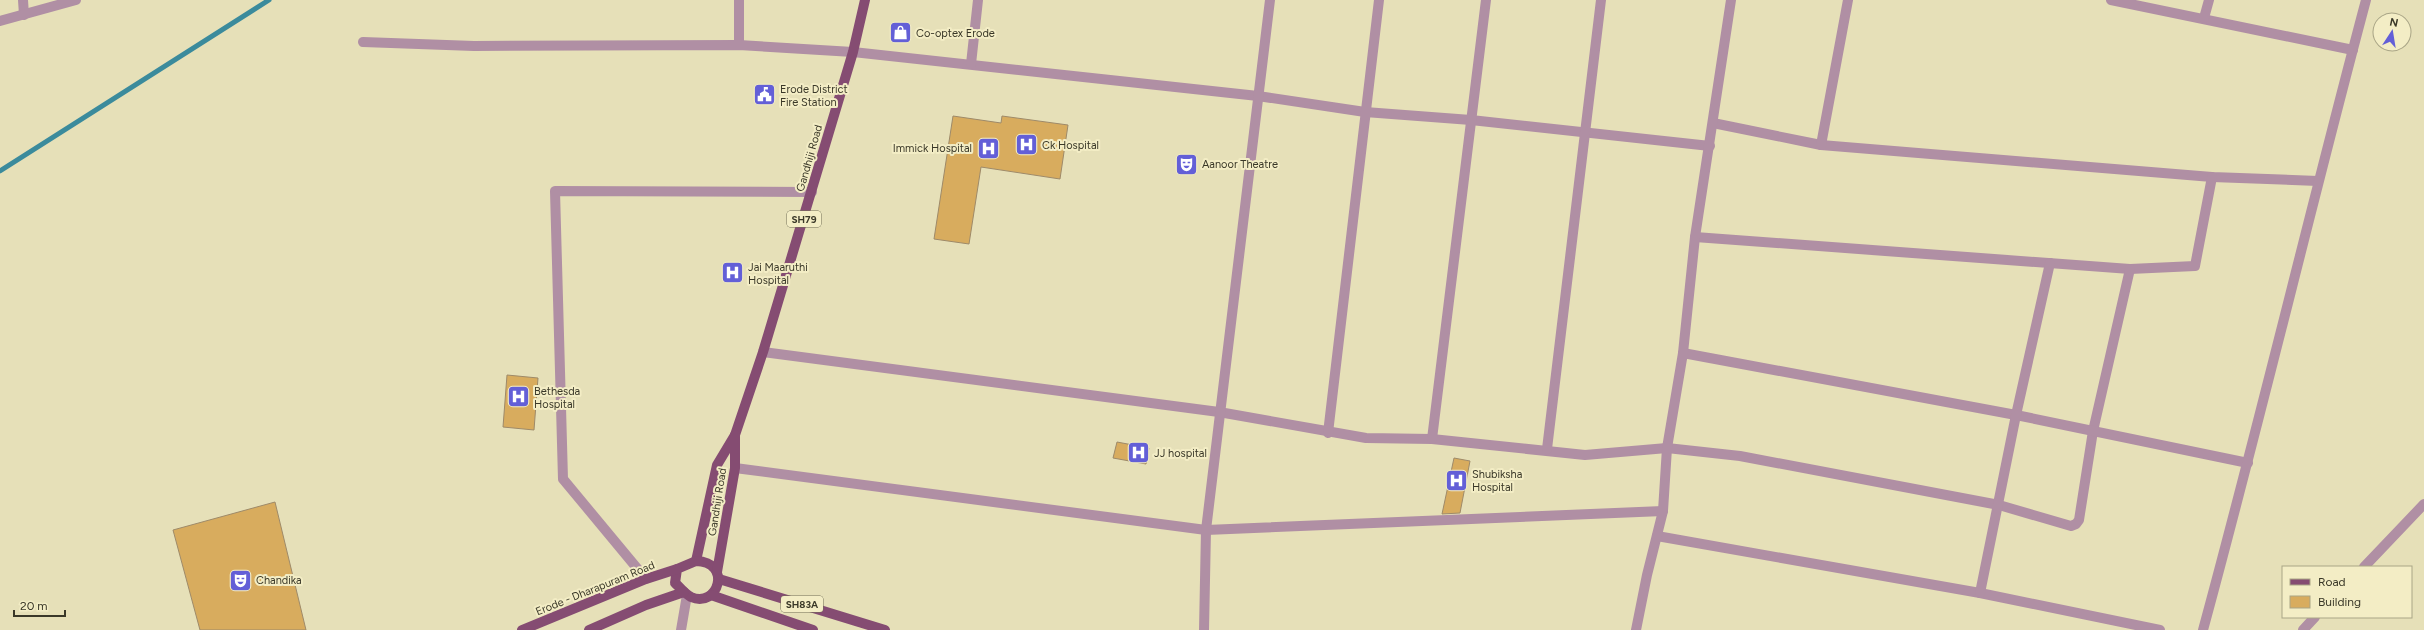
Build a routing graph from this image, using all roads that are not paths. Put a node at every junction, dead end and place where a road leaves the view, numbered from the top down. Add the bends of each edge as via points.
1 (23, 0) edge
2 (76, 0) edge
3 (739, 0) edge
4 (865, 0) edge
5 (978, 0) edge
6 (1270, 0) edge
7 (1378, 0) edge
8 (1486, 0) edge
9 (1601, 0) edge
10 (1731, 0) edge
11 (1848, 0) edge
12 (2111, 0) edge
13 (2208, 0) edge
14 (2366, 0) edge
15 (24, 15) junction
16 (2204, 18) junction
17 (0, 21) edge
18 (363, 42) dead end
19 (739, 45) junction
20 (2353, 50) junction
21 (853, 52) junction
22 (970, 64) junction
23 (1258, 96) junction
24 (1365, 112) junction
25 (1471, 120) junction
26 (1713, 123) junction
27 (1586, 132) junction
28 (1821, 145) junction
29 (1710, 146) junction
30 (2212, 177) junction
31 (2318, 181) junction
32 (812, 192) junction
33 (1695, 237) junction
34 (2050, 263) junction
35 (2130, 269) junction
36 (763, 352) junction
37 (1683, 353) junction
38 (1219, 412) junction
39 (2016, 415) junction
40 (2093, 431) junction
41 (1328, 432) junction
42 (735, 435) junction
43 (1432, 438) junction
44 (1667, 448) junction
45 (1547, 449) junction
46 (2248, 463) junction
47 (735, 468) junction
48 (2424, 504) edge
49 (1999, 505) junction
50 (1663, 511) junction
51 (1206, 530) junction
52 (1657, 536) junction
53 (696, 561) junction
54 (2365, 566) edge
55 (677, 569) junction
56 (718, 575) junction
57 (646, 579) junction
58 (1980, 592) junction
59 (686, 593) junction
60 (711, 595) junction
61 (2314, 618) edge
62 (522, 630) edge
63 (589, 630) edge
64 (681, 630) edge
65 (814, 630) edge
66 (884, 630) edge
67 (1204, 630) edge
68 (1636, 630) edge
69 (2160, 630) edge
70 (2203, 630) edge
71 (2303, 630) edge

1 - 15 street
2 - 15 street
3 - 19 street
4 - 21 main road, Gandhiji Road / SH79
5 - 22 street
6 - 23 street
7 - 24 street
8 - 25 street
9 - 27 street
10 - 26 street
11 - 28 street
12 - 16 street
13 - 16 street
14 - 20 street
15 - 17 street
16 - 20 street
18 - 19 street via 474,46
19 - 21 street
20 - 31 street
21 - 22 street
21 - 32 main road, Gandhiji Road / SH79
22 - 23 street
23 - 24 street
23 - 38 street
24 - 25 street
24 - 41 street
25 - 27 street
25 - 43 street
26 - 28 street
26 - 29 street
27 - 29 street
27 - 45 street
28 - 30 street
29 - 33 street
30 - 31 street
30 - 35 street via 2195,266
31 - 46 street
32 - 36 main road, Gandhiji Road / SH79
32 - 57 street via 555,191 563,479
33 - 34 street
33 - 37 street
34 - 35 street
34 - 39 street
35 - 40 street
36 - 38 street
36 - 42 main road, Gandhiji Road / SH79
37 - 39 street
37 - 44 street
38 - 41 street
38 - 51 street
39 - 40 street
39 - 49 street
40 - 46 street
40 - 49 street via 2076,524 2064,525
41 - 43 street via 1366,438
42 - 47 main road, Gandhiji Road / SH79
42 - 53 main road, Gandhiji Road / SH79 via 717,465
43 - 45 street
44 - 45 street via 1585,455
44 - 49 street via 1740,456
44 - 50 street
46 - 70 street
47 - 51 street
47 - 56 main road, Gandhiji Road / SH79
48 - 54 street
49 - 58 street
50 - 51 street
50 - 52 street
51 - 67 street
52 - 58 street
52 - 68 street
53 - 55 main road, Erode - Dharapuram Road
53 - 56 main road, SH83A via 709,563
55 - 57 main road, Erode - Dharapuram Road
55 - 59 main road via 675,583
56 - 60 main road via 715,591
56 - 66 main road, SH83A
57 - 62 main road, Erode - Dharapuram Road
58 - 69 street
59 - 60 main road, SH83A via 699,599
59 - 63 main road via 646,605
59 - 64 street
60 - 65 main road, SH83A
61 - 71 street

